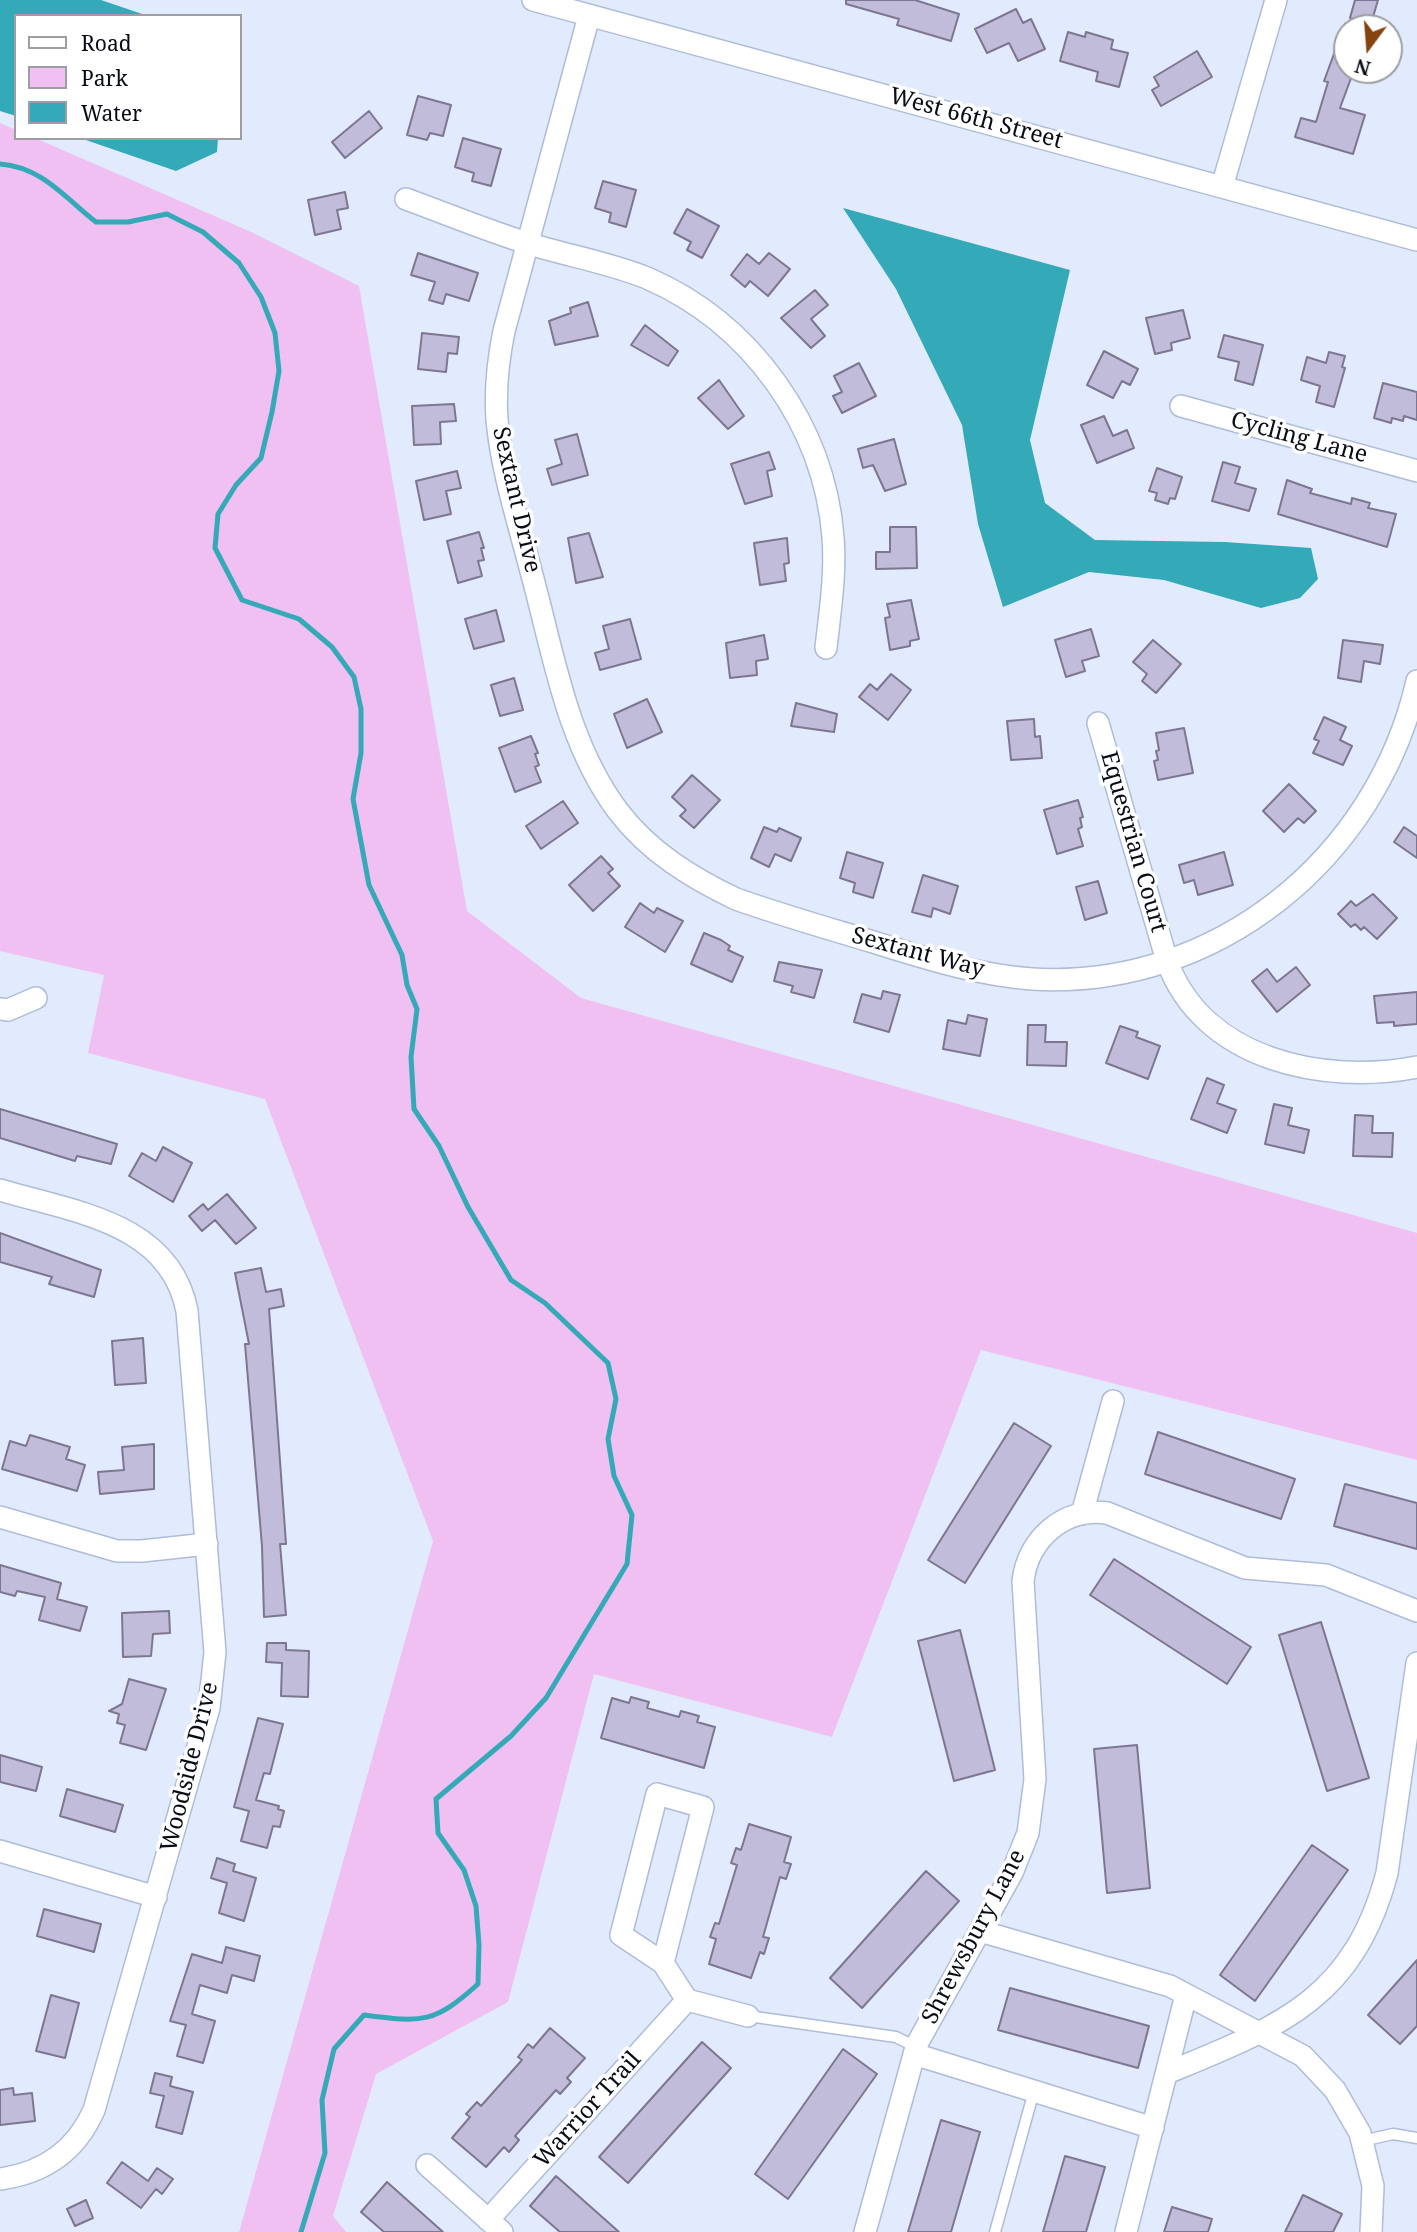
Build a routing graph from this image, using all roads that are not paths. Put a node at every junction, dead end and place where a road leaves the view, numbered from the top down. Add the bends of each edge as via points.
1 (534, 0) edge
2 (1276, 0) edge
3 (589, 16) junction
4 (1222, 187) junction
5 (406, 199) dead end
6 (1417, 240) edge
7 (528, 243) junction
8 (1181, 406) dead end
9 (1417, 471) edge
10 (826, 648) dead end
11 (1417, 681) edge
12 (1098, 723) dead end
13 (679, 868) joint
14 (1167, 961) junction
15 (36, 998) dead end
16 (0, 1009) edge
17 (1417, 1067) edge
18 (0, 1190) edge
19 (1113, 1401) dead end
20 (1082, 1514) junction
21 (0, 1517) edge
22 (206, 1544) junction
23 (1417, 1611) edge
24 (1417, 1663) edge
25 (0, 1851) edge
26 (156, 1897) junction
27 (980, 1931) junction
28 (663, 1963) junction
29 (1186, 1995) junction
30 (687, 2000) junction
31 (752, 2017) joint
32 (1263, 2033) junction
33 (915, 2051) junction
34 (1167, 2073) junction
35 (1034, 2091) junction
36 (1153, 2128) junction
37 (1417, 2138) edge
38 (1362, 2141) junction
39 (427, 2165) dead end
40 (0, 2179) edge
41 (495, 2226) edge
42 (865, 2232) edge
43 (995, 2232) edge
44 (1126, 2232) edge
45 (1371, 2232) edge

1 - 3 street, West 66th Street
2 - 4 street
3 - 4 street, West 66th Street
3 - 7 street, Sextant Drive
4 - 6 street, West 66th Street
5 - 7 street
7 - 10 street via 633,273 671,290 713,316 776,382 809,439 828,503 834,569
7 - 13 street, Sextant Drive via 504,331 498,375 497,418 506,475 571,722 587,762 630,825
8 - 9 street, Cycling Lane
11 - 14 street, Sextant Way via 1404,730 1384,776 1338,846 1264,913 1221,939
12 - 14 street, Equestrian Court
13 - 14 street, Sextant Way via 736,899 954,967 1006,976 1075,978
14 - 17 street, Equestrian Court via 1200,1017 1248,1049 1329,1069
15 - 16 street
18 - 22 street, Woodside Drive via 126,1229 149,1243 167,1262 184,1297
19 - 20 street
20 - 23 street via 1107,1513 1245,1568 1326,1575
20 - 27 street, Shrewsbury Lane via 1060,1521 1036,1544 1026,1566 1023,1581 1035,1779 1032,1815 1016,1866
21 - 22 street via 117,1551
22 - 26 street, Woodside Drive via 215,1652 212,1695
24 - 32 street via 1390,1861 1377,1906 1359,1943 1333,1979 1290,2017
25 - 26 street
26 - 40 street, Woodside Drive via 94,2110 71,2146 44,2166
27 - 29 street via 1170,1986
27 - 33 street, Shrewsbury Lane
28 - 28 street via 621,1935 657,1794 703,1807
28 - 30 street
29 - 32 street
29 - 34 street
30 - 31 street
30 - 41 street, Warrior Trail
31 - 33 lane via 895,2037
32 - 34 street
32 - 38 street via 1293,2049 1319,2071 1347,2106
33 - 35 street
33 - 42 street, Shrewsbury Lane
34 - 36 street
35 - 36 street
35 - 43 lane
36 - 44 street
37 - 38 lane via 1393,2134
38 - 45 street via 1373,2186
39 - 41 street, Warrior Trail

